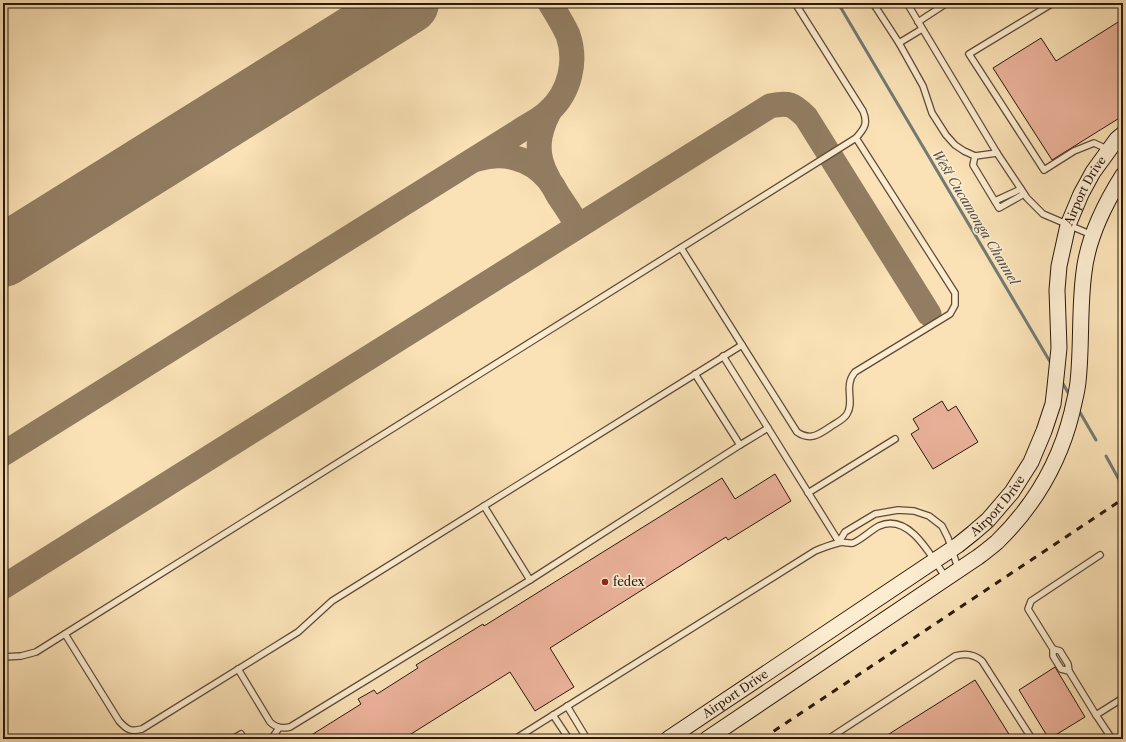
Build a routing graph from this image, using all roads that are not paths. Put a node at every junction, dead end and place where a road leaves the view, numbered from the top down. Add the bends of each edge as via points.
1 (795, 3) edge
2 (873, 3) edge
3 (907, 3) edge
4 (947, 3) edge
5 (1053, 3) edge
6 (918, 22) junction
7 (922, 29) junction
8 (899, 44) junction
9 (1123, 134) edge
10 (856, 138) junction
11 (1109, 150) junction
12 (997, 153) junction
13 (975, 156) junction
14 (1123, 175) edge
15 (1021, 189) junction
16 (1024, 194) junction
17 (995, 201) junction
18 (1068, 225) junction
19 (1092, 235) junction
20 (681, 248) junction
21 (742, 345) junction
22 (723, 356) junction
23 (695, 374) junction
24 (768, 428) junction
25 (895, 439) dead end
26 (740, 445) junction
27 (808, 493) junction
28 (484, 506) junction
29 (839, 542) junction
30 (952, 549) junction
31 (1100, 555) dead end
32 (934, 561) junction
33 (959, 571) junction
34 (946, 579) junction
35 (530, 580) junction
36 (65, 634) junction
37 (3, 657) edge
38 (238, 669) junction
39 (1123, 698) edge
40 (567, 706) junction
41 (553, 715) junction
42 (1096, 715) junction
43 (279, 728) junction
44 (233, 739) edge
45 (244, 739) edge
46 (271, 739) edge
47 (515, 739) edge
48 (569, 739) edge
49 (587, 739) edge
50 (668, 739) edge
51 (707, 739) edge
52 (828, 739) edge
53 (1032, 739) edge
54 (1112, 739) edge

1 - 10 lane via 863,111 866,122
2 - 8 lane
3 - 6 lane
4 - 6 lane
5 - 11 lane via 969,54 1044,170 1074,151 1094,143
6 - 7 lane
7 - 8 lane
7 - 12 lane
8 - 13 lane via 923,86 932,113 940,126 955,145
9 - 11 main road, Airport Drive
10 - 20 lane
10 - 21 lane via 955,293 955,305 950,314 855,372 849,383 848,413 843,419 816,435 808,436 797,432
11 - 18 main road, Airport Drive via 1093,172
12 - 13 lane
12 - 15 lane
13 - 17 lane via 972,165
14 - 19 main road, Airport Drive via 1101,212
15 - 16 lane
15 - 17 lane
16 - 17 lane via 999,208
16 - 18 lane via 1043,214
18 - 19 lane
18 - 30 main road, Airport Drive via 1059,266 1057,290 1059,348 1055,387 1053,404 1044,431 1031,462 1012,492 974,534
19 - 33 main road, Airport Drive via 1084,272 1077,392 1059,454 1021,515 997,542
20 - 21 lane
20 - 36 lane
21 - 22 lane
22 - 23 lane
22 - 24 lane
23 - 26 lane
23 - 28 lane
24 - 26 lane
24 - 27 lane
25 - 27 lane
26 - 35 lane
27 - 29 lane
28 - 35 lane
28 - 38 lane via 332,601 298,632
29 - 30 lane via 845,532 876,514 914,510 929,516 942,526
29 - 32 lane via 853,543 878,526 886,523 898,524 915,534
29 - 40 lane via 815,551
30 - 32 main road, Airport Drive
30 - 33 lane
31 - 42 lane via 1030,601 1028,609 1053,649 1060,651
32 - 34 lane
32 - 50 main road, Airport Drive
33 - 34 main road, Airport Drive
34 - 51 main road, Airport Drive
35 - 43 lane via 290,727
36 - 37 lane via 36,652
36 - 38 lane via 119,721 130,730 142,729
38 - 43 lane via 270,722
39 - 42 lane
40 - 41 lane
40 - 49 lane
41 - 47 lane
41 - 48 lane
42 - 54 lane
43 - 46 lane
44 - 45 lane via 241,734
52 - 53 lane via 955,656 966,654 982,661

